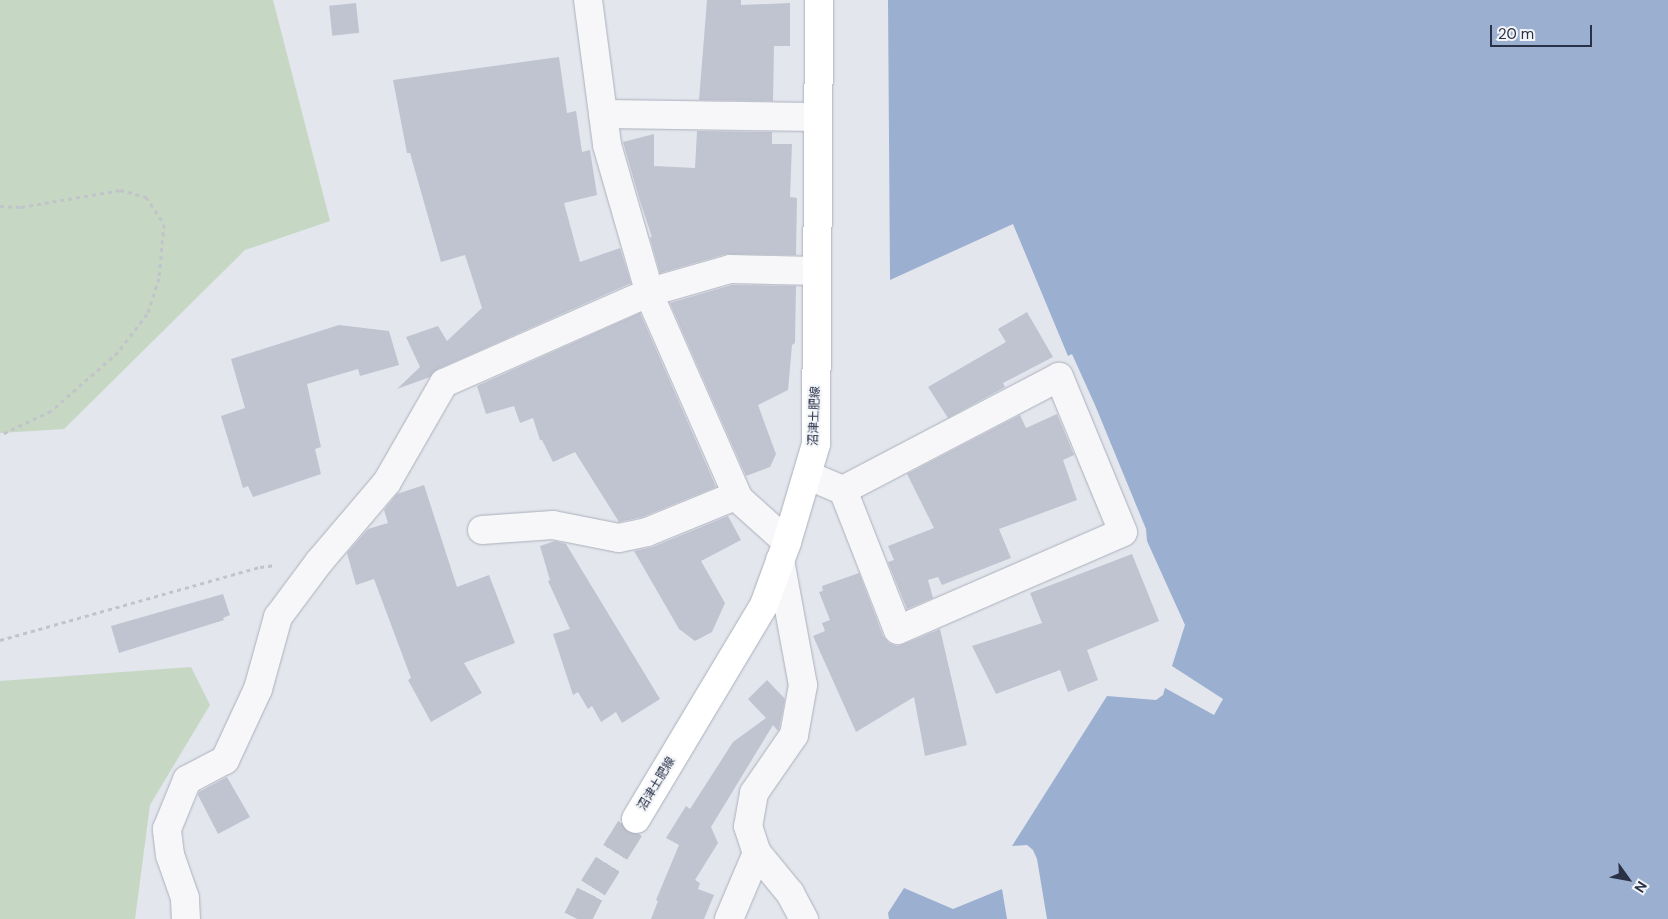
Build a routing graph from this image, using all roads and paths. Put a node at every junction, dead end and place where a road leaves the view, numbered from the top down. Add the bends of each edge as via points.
1 (588, 0) edge
2 (819, 0) edge
3 (603, 114) junction
4 (818, 117) junction
5 (0, 206) edge
6 (817, 271) junction
7 (650, 292) junction
8 (0, 434) edge
9 (807, 475) junction
10 (843, 490) junction
11 (738, 495) junction
12 (482, 530) dead end
13 (784, 551) junction
14 (319, 562) junction
15 (0, 640) edge
16 (636, 819) tunnel mouth
17 (757, 853) junction
18 (186, 919) edge
19 (729, 919) edge
20 (804, 919) edge

1 - 3 street
2 - 4 main road, 沼津土肥線
3 - 4 street
3 - 7 street via 607,145
4 - 6 main road, 沼津土肥線
5 - 8 path via 21,206 120,190 146,198 164,224 160,278 147,314 118,352 51,411
6 - 7 street via 730,269
6 - 9 main road, 沼津土肥線 via 816,444
7 - 11 street
7 - 14 street via 444,383 387,482
9 - 10 street
9 - 13 main road, 沼津土肥線
10 - 10 street via 1059,377 1123,532 898,630
11 - 12 street via 648,532 620,538 553,525
11 - 13 street
13 - 16 main road, 沼津土肥線 via 764,605
13 - 17 street via 803,685 794,735 754,793 748,826
14 - 15 path via 260,567
14 - 18 street via 278,617 258,689 225,760 187,780 167,829 170,855 185,898
17 - 19 street
17 - 20 street via 790,893

